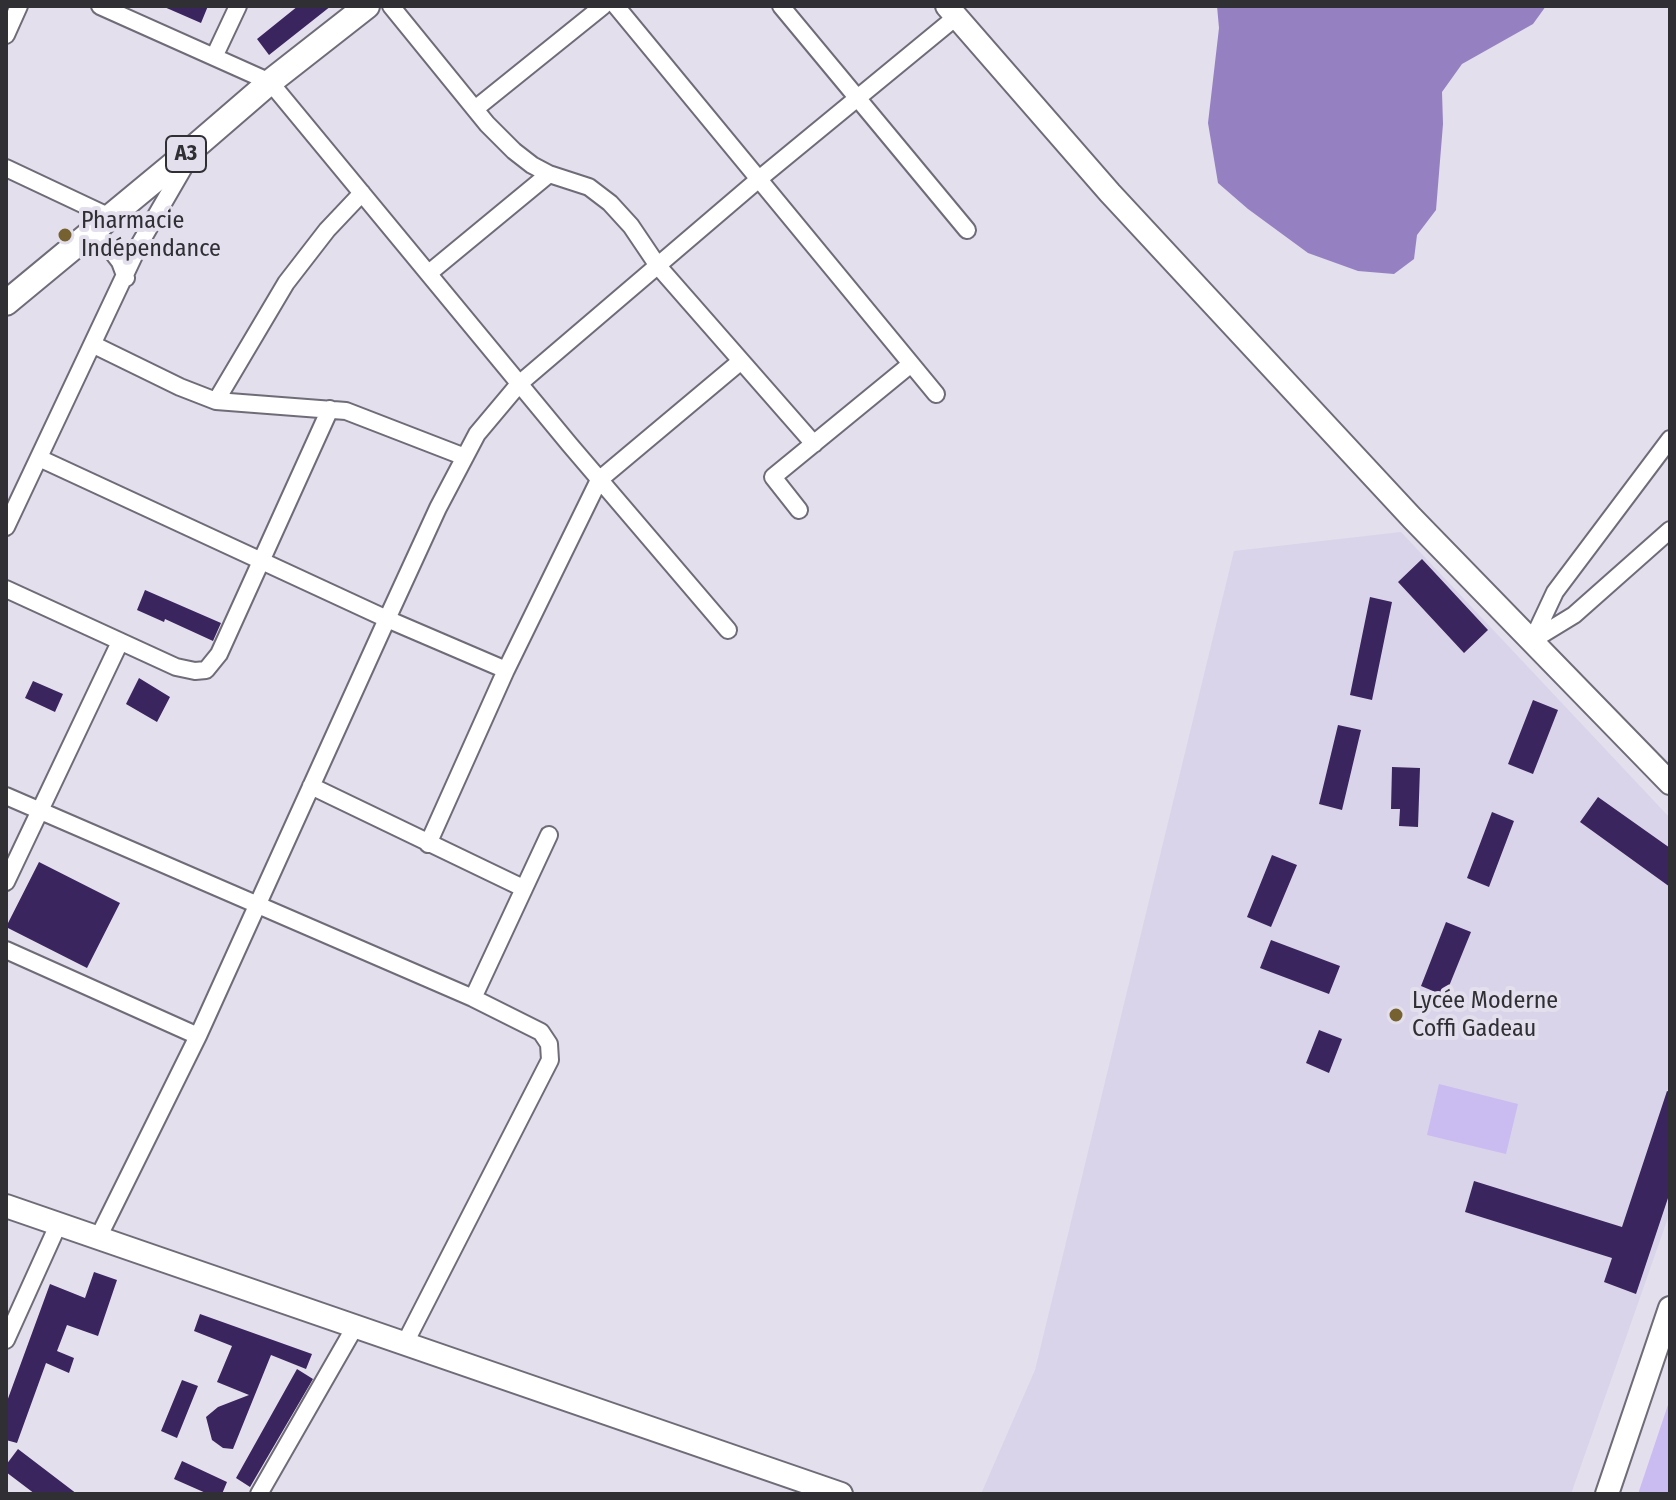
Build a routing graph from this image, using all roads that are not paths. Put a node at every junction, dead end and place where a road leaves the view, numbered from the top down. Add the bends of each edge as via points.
1 (19, 6) edge
2 (100, 6) edge
3 (238, 6) edge
4 (367, 6) edge
5 (391, 6) edge
6 (603, 6) edge
7 (616, 6) edge
8 (781, 6) edge
9 (952, 11) edge
10 (6, 35) edge
11 (214, 57) junction
12 (270, 82) junction
13 (858, 99) junction
14 (475, 109) junction
15 (197, 145) junction
16 (6, 168) edge
17 (549, 174) junction
18 (759, 179) junction
19 (362, 193) junction
20 (103, 223) junction
21 (967, 230) dead end
22 (658, 266) junction
23 (429, 273) junction
24 (126, 278) junction
25 (6, 303) edge
26 (94, 345) junction
27 (741, 361) junction
28 (911, 364) junction
29 (519, 384) junction
30 (936, 394) dead end
31 (216, 401) junction
32 (330, 409) junction
33 (1670, 439) edge
34 (814, 444) junction
35 (465, 457) junction
36 (39, 458) junction
37 (599, 480) junction
38 (799, 510) dead end
39 (6, 527) edge
40 (1670, 530) edge
41 (261, 560) junction
42 (6, 589) edge
43 (387, 619) junction
44 (728, 630) dead end
45 (1532, 641) junction
46 (120, 642) junction
47 (506, 670) junction
48 (1670, 783) edge
49 (311, 786) junction
50 (6, 796) edge
51 (37, 811) junction
52 (549, 835) dead end
53 (428, 844) junction
54 (6, 882) edge
55 (523, 888) junction
56 (258, 905) junction
57 (6, 950) edge
58 (473, 998) junction
59 (198, 1036) junction
60 (6, 1206) edge
61 (58, 1225) junction
62 (99, 1236) junction
63 (1670, 1308) edge
64 (356, 1325) junction
65 (6, 1340) edge
66 (405, 1343) junction
67 (805, 1488) edge
68 (259, 1494) edge
69 (841, 1494) edge
70 (1607, 1494) edge

1 - 10 street
2 - 11 street
3 - 11 street
4 - 12 main road, A3
5 - 14 street
6 - 14 street
7 - 18 street
8 - 13 street
9 - 13 street
9 - 45 street via 1110,193
11 - 12 street
12 - 15 main road, A3
12 - 19 street
13 - 18 street
13 - 21 street
14 - 17 street via 514,151
15 - 20 main road, A3
15 - 24 street via 139,245
16 - 20 street
17 - 22 street via 589,187 610,203
17 - 23 street
18 - 22 street
18 - 28 street
19 - 23 street
19 - 31 street via 286,283
20 - 24 street
20 - 25 main road, A3
22 - 27 street
22 - 29 street
23 - 29 street
24 - 26 street
26 - 31 street
26 - 36 street
27 - 34 street
27 - 37 street
28 - 30 street
28 - 34 street
29 - 35 street via 477,434
29 - 37 street
31 - 32 street
32 - 35 street
32 - 41 street
33 - 45 street via 1555,592
34 - 38 street via 773,477
35 - 43 street
36 - 39 street
36 - 41 street
37 - 44 street
37 - 47 street
40 - 45 street via 1574,615
41 - 43 street
41 - 46 street via 219,654 206,670 176,667
42 - 46 street
43 - 47 street
43 - 49 street
45 - 48 street
46 - 51 street
47 - 53 street
49 - 53 street
49 - 56 street
50 - 51 street
51 - 54 street
51 - 56 street
52 - 55 street
53 - 55 street
55 - 58 street
56 - 58 street
56 - 59 street
57 - 59 street
58 - 66 street via 541,1032 550,1060
59 - 62 street
60 - 61 street
61 - 62 street
61 - 65 street
62 - 64 street
63 - 70 street
64 - 66 street
64 - 68 street
66 - 67 street
67 - 69 street

